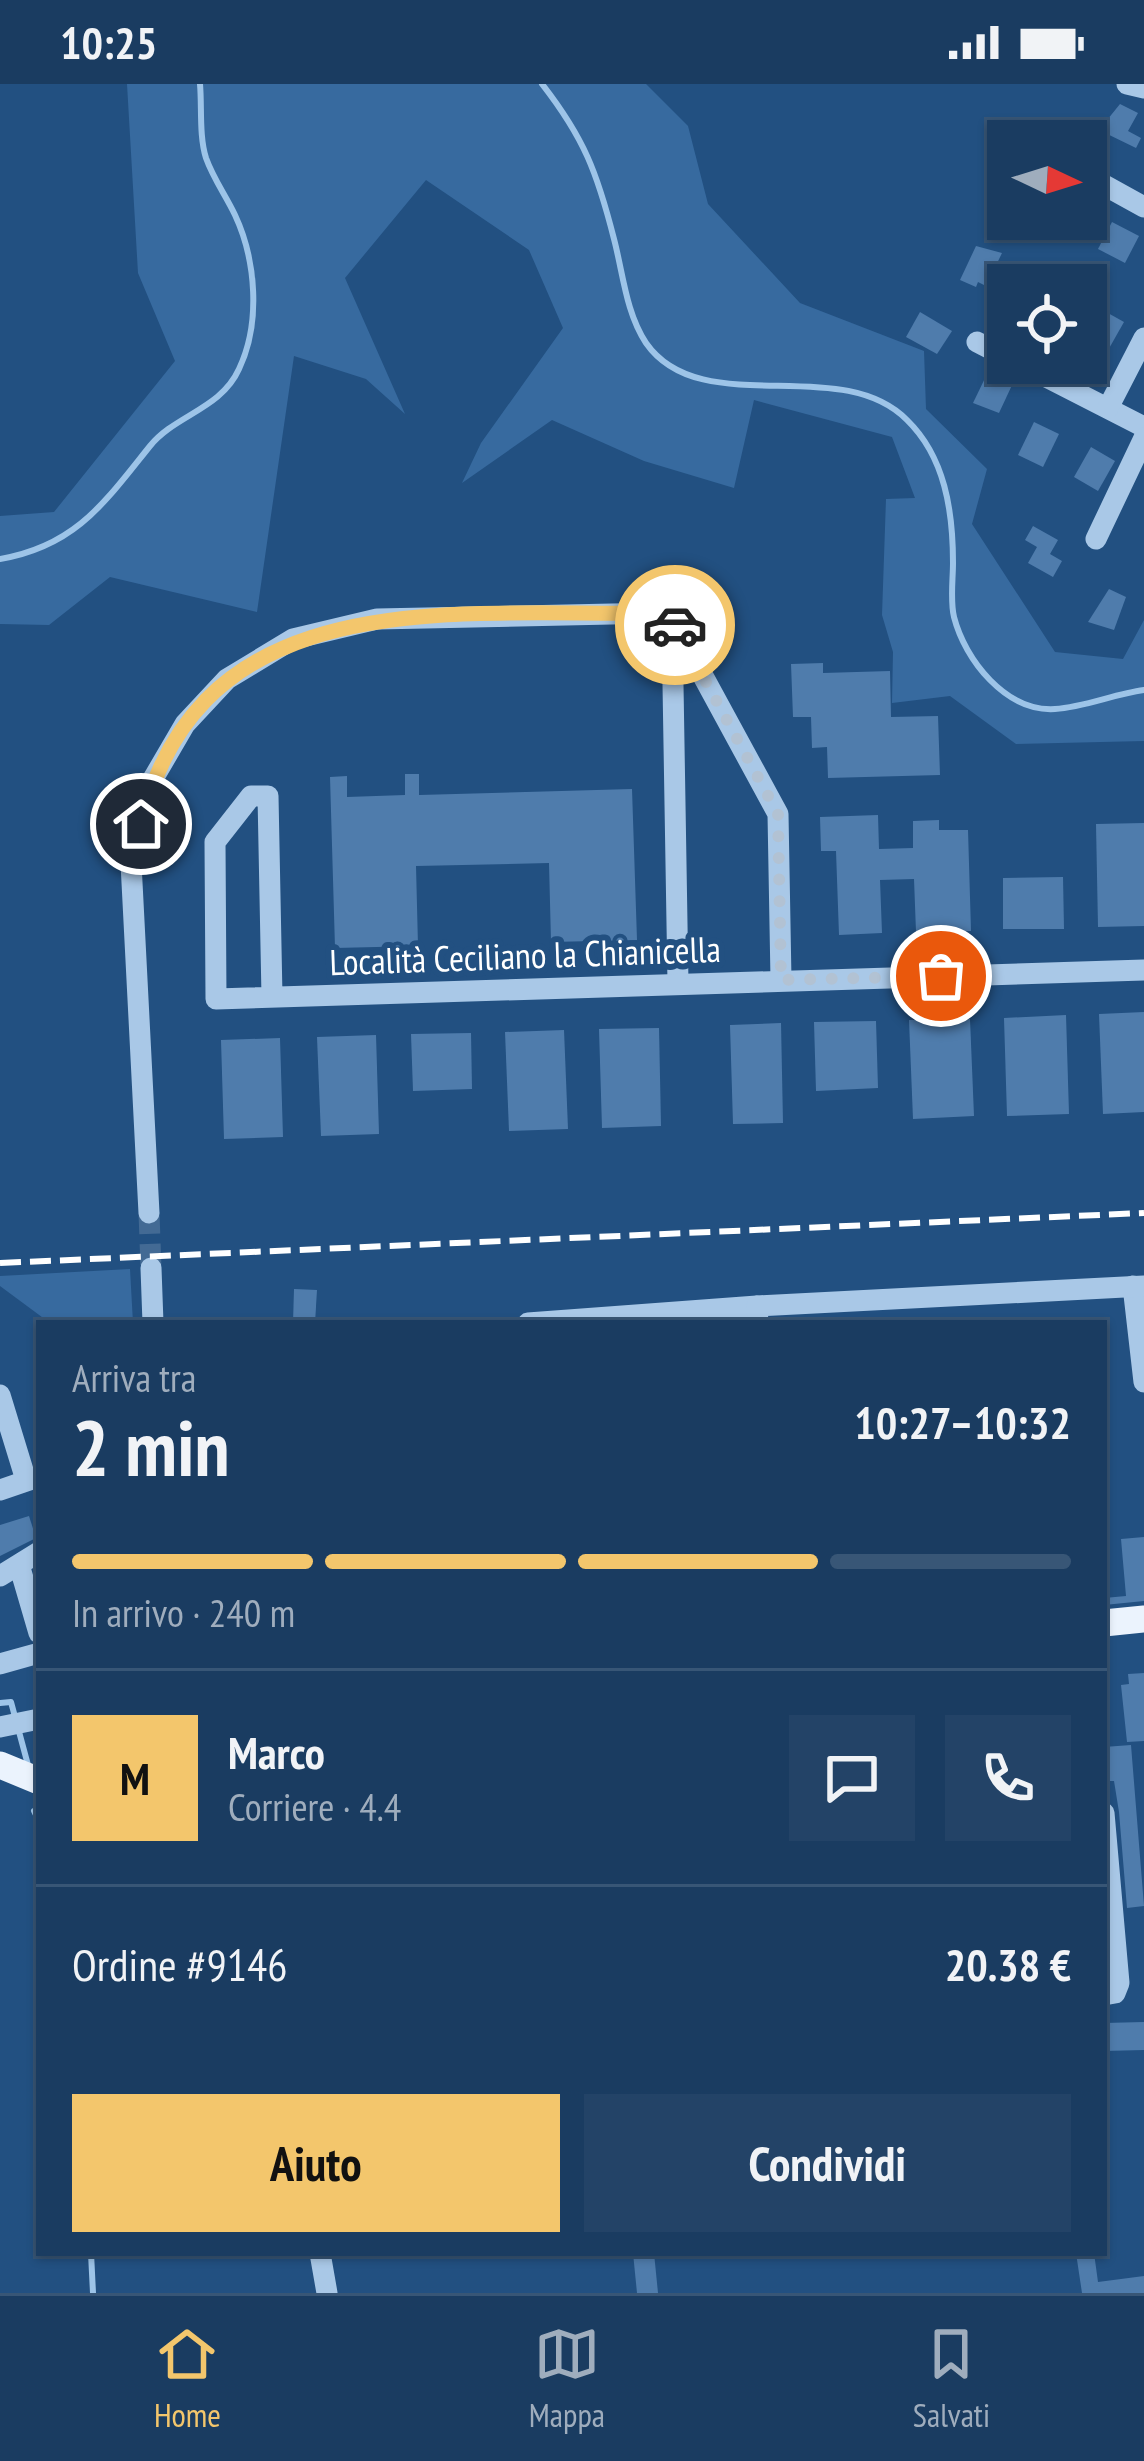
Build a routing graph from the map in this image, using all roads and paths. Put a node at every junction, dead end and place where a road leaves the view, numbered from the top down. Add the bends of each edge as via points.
1 (1127, 84) edge
2 (1144, 88) edge
3 (1107, 187) edge
4 (1144, 207) edge
5 (1144, 338) edge
6 (977, 342) dead end
7 (987, 347) edge
8 (1060, 384) edge
9 (1108, 408) junction
10 (1144, 427) edge
11 (1144, 438) edge
12 (1096, 539) dead end
13 (672, 619) junction
14 (1144, 970) edge
15 (781, 980) junction
16 (678, 983) junction
17 (272, 997) junction
18 (149, 1213) tunnel mouth
19 (151, 1268) tunnel mouth
20 (1138, 1286) edge
21 (758, 1314) edge
22 (153, 1320) edge
23 (605, 1320) edge
24 (1144, 1382) edge
25 (0, 1395) edge
26 (33, 1478) edge
27 (0, 1490) edge
28 (36, 1554) edge
29 (10, 1572) edge
30 (1144, 1619) edge
31 (1107, 1623) edge
32 (36, 1627) edge
33 (36, 1654) edge
34 (0, 1664) edge
35 (36, 1720) edge
36 (0, 1727) edge
37 (0, 1766) edge
38 (35, 1776) edge
39 (1107, 1888) edge
40 (1144, 1980) edge
41 (1111, 1989) edge
42 (321, 2256) edge
43 (327, 2293) edge

1 - 2 street
3 - 4 street
5 - 9 street
6 - 7 street
8 - 9 street
9 - 10 street
11 - 12 street
13 - 15 street via 778,814
13 - 16 street
13 - 18 street via 377,619 293,639 227,680 184,724 151,784 131,863
14 - 15 street, Località Ceciliano la Chianicella
15 - 16 street, Località Ceciliano la Chianicella
16 - 17 street, Località Ceciliano la Chianicella
17 - 17 street, Località Ceciliano la Chianicella via 268,796 251,796 214,842 216,999
19 - 22 street
20 - 21 street
20 - 24 street
21 - 23 street
25 - 26 street
26 - 27 street
28 - 29 street
29 - 32 street
30 - 31 main road
33 - 34 street
35 - 36 street
37 - 38 main road
39 - 41 street
40 - 41 street
42 - 43 street

